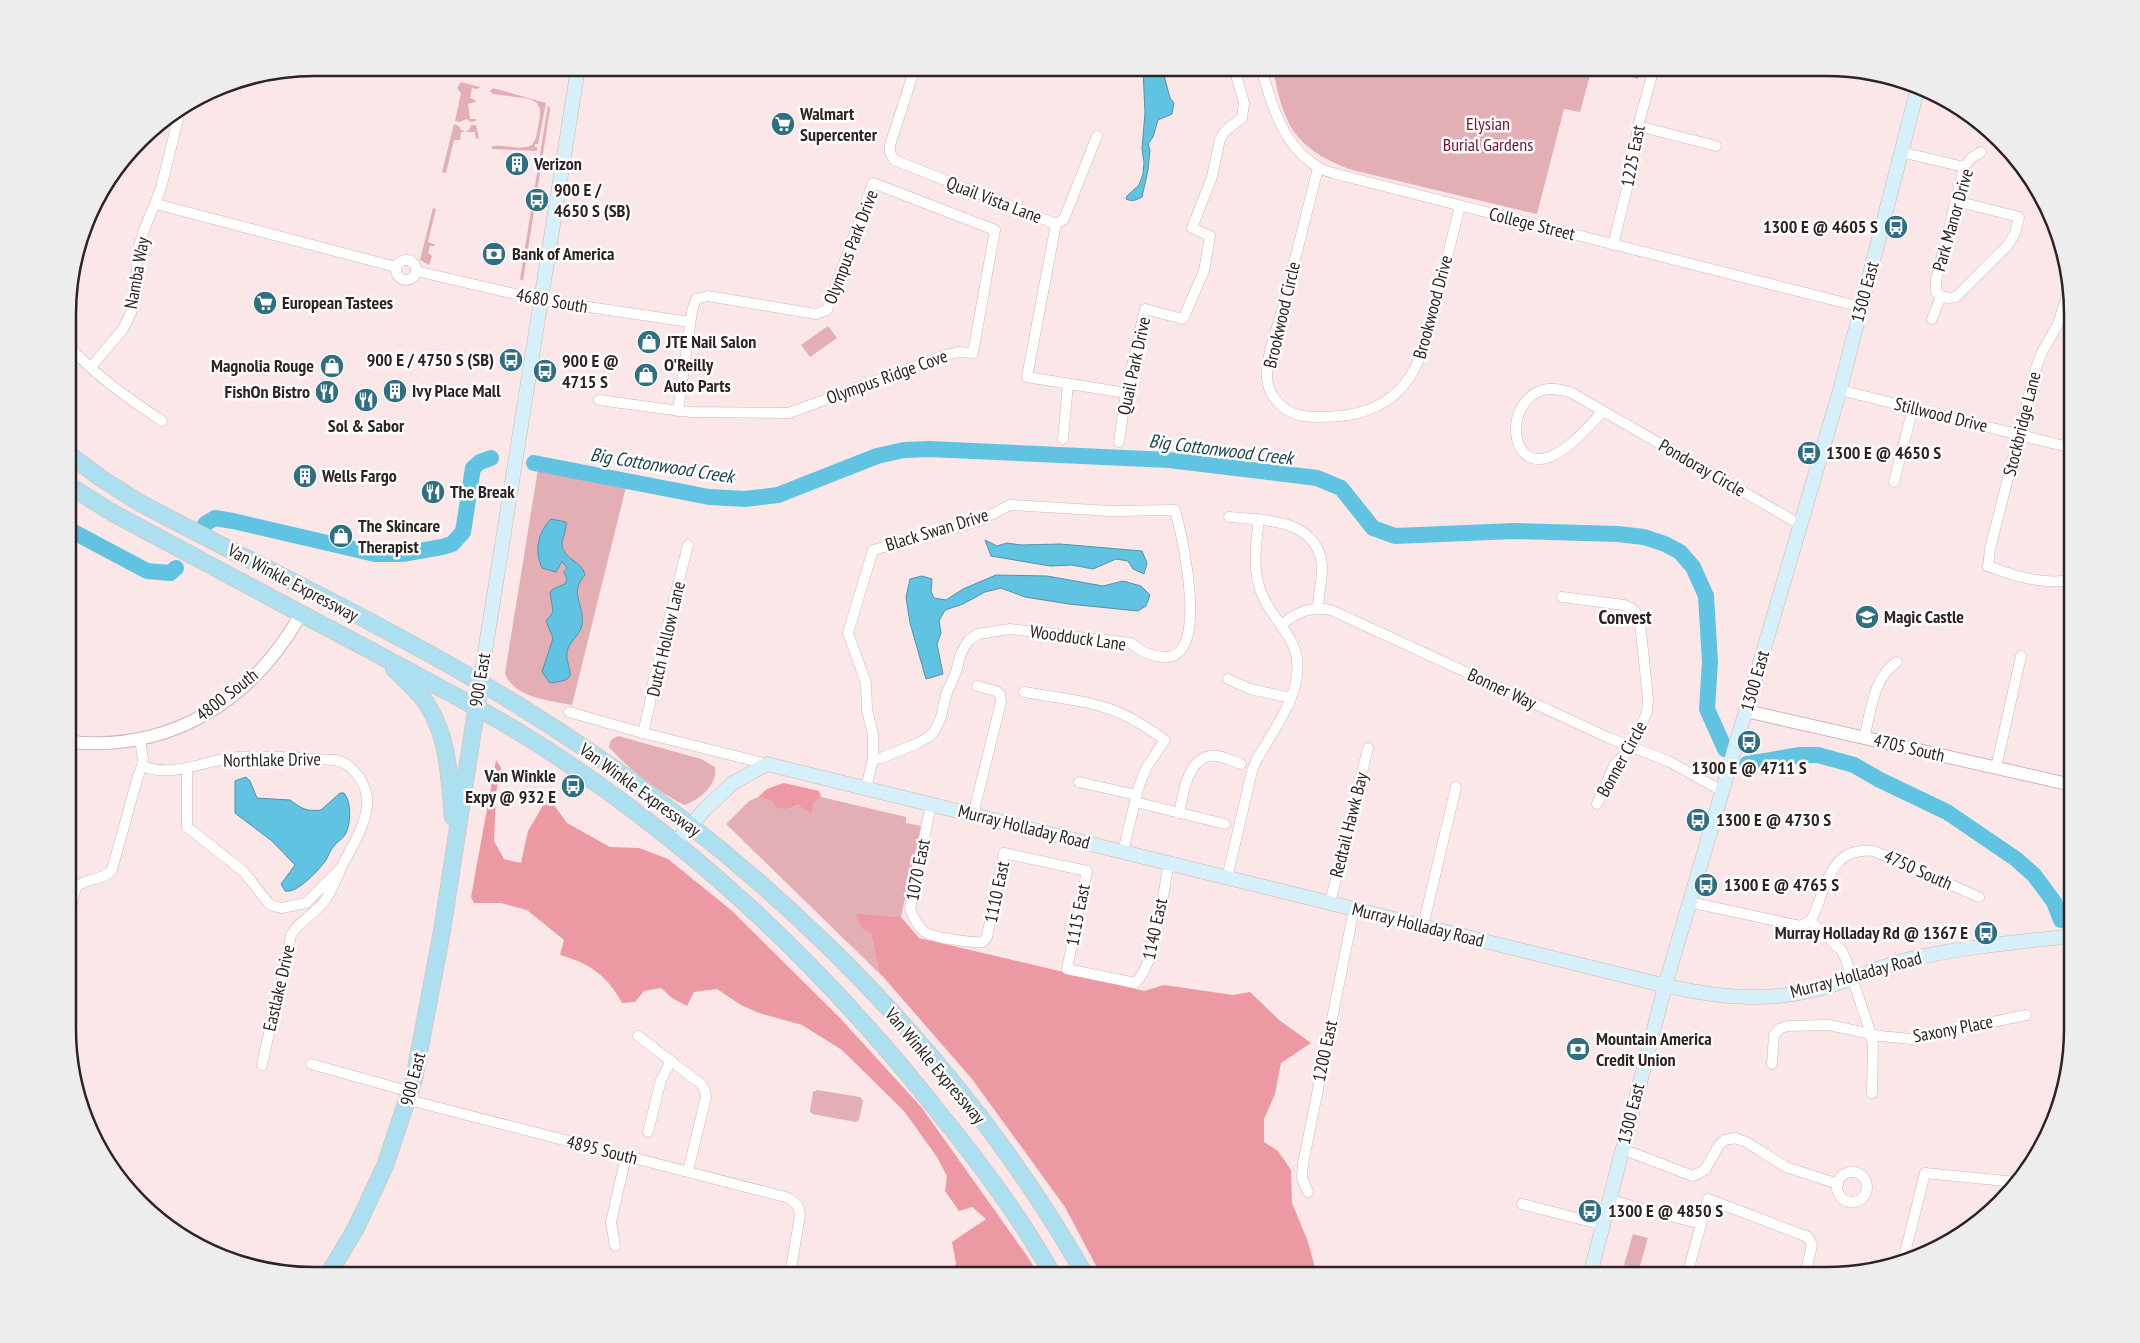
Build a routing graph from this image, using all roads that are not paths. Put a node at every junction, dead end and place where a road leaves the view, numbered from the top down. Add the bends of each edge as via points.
1 (577, 76) edge
2 (912, 76) edge
3 (1236, 76) edge
4 (1264, 76) edge
5 (1652, 76) edge
6 (1916, 94) edge
7 (178, 119) edge
8 (1638, 126) junction
9 (1097, 136) dead end
10 (1716, 146) dead end
11 (1901, 152) junction
12 (1981, 152) dead end
13 (1964, 167) junction
14 (1318, 168) junction
15 (1956, 201) junction
16 (156, 204) junction
17 (1460, 206) junction
18 (1056, 224) junction
19 (995, 230) joint
20 (1613, 245) junction
21 (1941, 296) junction
22 (541, 300) junction
23 (1861, 307) junction
24 (2064, 307) edge
25 (1932, 319) dead end
26 (690, 322) junction
27 (76, 353) edge
28 (91, 367) junction
29 (1068, 384) junction
30 (1840, 390) junction
31 (1126, 393) junction
32 (599, 400) dead end
33 (1913, 408) junction
34 (678, 411) junction
35 (1602, 412) junction
36 (1334, 417) joint
37 (162, 421) dead end
38 (2019, 435) junction
39 (1063, 439) dead end
40 (1119, 442) dead end
41 (2064, 446) edge
42 (76, 458) edge
43 (1894, 482) dead end
44 (76, 490) edge
45 (1001, 510) joint
46 (1229, 517) dead end
47 (1258, 519) junction
48 (1801, 525) junction
49 (688, 545) dead end
50 (237, 554) junction
51 (2064, 581) edge
52 (1562, 597) dead end
53 (1318, 608) junction
54 (301, 614) junction
55 (1282, 624) junction
56 (397, 638) junction
57 (2021, 656) dead end
58 (382, 657) junction
59 (1897, 662) dead end
60 (1228, 679) dead end
61 (480, 683) junction
62 (977, 686) dead end
63 (1024, 692) dead end
64 (1291, 698) junction
65 (476, 707) junction
66 (1746, 711) junction
67 (569, 712) dead end
68 (643, 733) junction
69 (1864, 738) junction
70 (140, 740) junction
71 (76, 742) edge
72 (1368, 748) dead end
73 (1631, 748) junction
74 (873, 759) junction
75 (345, 761) joint
76 (767, 764) junction
77 (1241, 764) dead end
78 (142, 766) junction
79 (1996, 768) junction
80 (188, 769) junction
81 (1079, 782) dead end
82 (2064, 784) edge
83 (866, 788) junction
84 (1456, 788) dead end
85 (1722, 791) junction
86 (1136, 799) junction
87 (931, 804) junction
88 (1597, 804) dead end
89 (1178, 813) junction
90 (974, 815) junction
91 (1225, 824) dead end
92 (689, 825) junction
93 (456, 839) junction
94 (676, 842) junction
95 (1123, 852) junction
96 (1047, 862) joint
97 (1169, 863) junction
98 (341, 868) junction
99 (1228, 878) junction
100 (76, 887) edge
101 (1979, 897) dead end
102 (1689, 902) junction
103 (1330, 903) junction
104 (1354, 909) junction
105 (1810, 920) junction
106 (1422, 926) junction
107 (2064, 937) edge
108 (983, 942) joint
109 (1067, 969) joint
110 (1853, 977) junction
111 (1664, 986) junction
112 (2026, 1015) dead end
113 (1871, 1034) junction
114 (638, 1036) dead end
115 (671, 1061) junction
116 (311, 1064) dead end
117 (1772, 1064) dead end
118 (262, 1065) dead end
119 (1872, 1093) dead end
120 (410, 1096) junction
121 (648, 1132) dead end
122 (1622, 1149) junction
123 (626, 1156) junction
124 (688, 1171) junction
125 (2009, 1181) edge
126 (1838, 1184) dead end
127 (1308, 1192) dead end
128 (1610, 1200) junction
129 (1522, 1204) dead end
130 (1701, 1224) junction
131 (1604, 1225) junction
132 (614, 1246) dead end
133 (1906, 1253) edge
134 (333, 1267) edge
135 (791, 1267) edge
136 (1048, 1267) edge
137 (1079, 1267) edge
138 (1592, 1267) edge
139 (1689, 1267) edge
140 (1807, 1267) edge

1 - 22 main road, 900 East
2 - 18 street, Quail Vista Lane via 890,145 894,160
3 - 31 street, Quail Park Drive via 1244,103 1242,118 1220,139 1212,177 1192,228 1210,236 1204,271 1182,319 1145,309
4 - 14 street, College Street via 1281,127 1291,144
5 - 8 street, 1225 East
6 - 11 main road, 1300 East
7 - 16 street, Namba Way
8 - 10 street
8 - 20 street, 1225 East via 1631,172
9 - 18 street via 1064,220
11 - 13 street
11 - 23 main road, 1300 East
12 - 13 street, Park Manor Drive
13 - 15 street, Park Manor Drive
14 - 17 street, College Street
14 - 36 street, Brookwood Circle via 1275,335 1267,379 1276,401 1286,410 1312,418
15 - 21 street, Park Manor Drive via 1935,287
15 - 21 street via 2019,217 2015,233 2002,251 1956,297
16 - 22 street, 4680 South via 396,267 399,277 406,280 412,278 416,271
16 - 28 street, Namba Way via 138,250 135,300 131,313 123,329
17 - 20 street, College Street
17 - 36 street, Brookwood Drive via 1423,353 1412,376 1380,406 1366,412
18 - 29 street, Quail Vista Lane via 1027,377
19 - 26 street, Olympus Park Drive via 873,183 827,310 816,314 708,296 696,299
19 - 34 street, Olympus Ridge Cove via 973,353 946,355 789,413
20 - 23 street, College Street
21 - 25 street, Park Manor Drive
22 - 26 street, 4680 South
22 - 61 main road, 900 East
23 - 30 main road, 1300 East
24 - 38 street, Stockbridge Lane via 2041,354
26 - 34 street
27 - 28 street
28 - 37 street
29 - 31 street, Quail Vista Lane
29 - 39 street
30 - 33 street, Stillwood Drive
30 - 48 main road, 1300 East
31 - 40 street, Quail Park Drive
32 - 34 street, Olympus Ridge Cove
33 - 38 street, Stillwood Drive
33 - 43 street
35 - 35 street, Pondoray Circle via 1570,444 1551,456 1534,458 1520,449 1516,425 1518,414 1527,398 1543,390 1570,392
35 - 48 street, Pondoray Circle
38 - 41 street, Stillwood Drive
38 - 51 street, Stockbridge Lane via 1988,566 2038,581
42 - 50 main road, Van Winkle Expressway via 121,492
44 - 54 main road, Van Winkle Expressway via 111,512
45 - 74 street, Black Swan Drive via 979,521 873,550 848,633 866,683
45 - 74 street, Woodduck Lane via 1010,505 1110,511 1175,510 1190,581 1189,623 1181,652 1174,657 1158,657 1140,651 1131,643 1030,630 1010,629 978,634 969,640 961,653 941,717 930,736
46 - 47 street
47 - 53 street via 1291,525 1315,545 1322,567
47 - 55 street via 1257,582 1266,604
48 - 66 main road, 1300 East
49 - 68 street, Dutch Hollow Lane
50 - 54 main road via 257,576 293,600
50 - 56 main road, Van Winkle Expressway
52 - 73 street, Bonner Circle via 1624,605 1637,612 1648,705
53 - 55 street via 1302,610
53 - 73 street, Bonner Way via 1349,617
54 - 56 main road via 320,612
54 - 58 main road, Van Winkle Expressway
54 - 70 street, 4800 South via 272,658 224,702 187,725
55 - 64 street via 1295,649 1297,665
56 - 61 main road, Van Winkle Expressway
57 - 79 street
58 - 65 main road, Van Winkle Expressway
58 - 93 main road via 422,697 438,723 444,742
59 - 69 street via 1887,668 1880,680
60 - 64 street via 1250,689
61 - 65 main road, 900 East
61 - 92 main road, Van Winkle Expressway via 600,759
62 - 90 street via 996,690 1001,702
63 - 86 street via 1092,703 1122,714 1165,740 1146,768
64 - 99 street via 1252,771
65 - 93 main road, 900 East
65 - 94 main road, Van Winkle Expressway via 596,783
66 - 69 street, 4705 South
66 - 85 main road, 1300 East
67 - 68 street, Murray Holladay Road
68 - 76 street, Murray Holladay Road
69 - 79 street, 4705 South
70 - 71 street, 4800 South
70 - 78 street
72 - 103 street, Redtail Hawk Bay
73 - 85 street, Bonner Way via 1670,762
73 - 88 street, Bonner Circle via 1615,764
74 - 83 street
75 - 80 street, Northlake Drive via 243,757 195,764
75 - 98 street, Eastlake Drive via 364,788 367,807
76 - 83 main road, Murray Holladay Road
76 - 92 main road via 733,783
77 - 89 street via 1216,756 1202,759 1189,773
78 - 80 street, Northlake Drive via 166,772
78 - 100 street via 115,863 108,875 88,879
79 - 82 street, 4705 South
80 - 98 street via 188,826 244,872 269,904 282,908 306,902
81 - 86 street
83 - 87 main road, Murray Holladay Road
84 - 106 street
85 - 102 main road, 1300 East
86 - 89 street
86 - 95 street
87 - 90 main road, Murray Holladay Road
87 - 108 street, 1070 East via 910,909 926,932 962,941
89 - 91 street
90 - 95 main road, Murray Holladay Road
92 - 94 main road
92 - 137 main road, Van Winkle Expressway via 808,927 919,1044 1011,1162
93 - 120 main road, 900 East via 431,996
94 - 136 main road, Van Winkle Expressway via 804,958 880,1041 982,1165
95 - 97 main road, Murray Holladay Road
96 - 108 street, 1110 East via 1004,853 987,937
96 - 109 street, 1115 East via 1087,871
97 - 99 main road, Murray Holladay Road
97 - 109 street, 1140 East via 1151,957 1142,977 1135,984
98 - 118 street, Eastlake Drive via 323,902 291,935 282,987
99 - 103 main road, Murray Holladay Road
101 - 105 street, 4750 South via 1874,851 1859,851 1841,861 1829,874
102 - 105 street via 1795,926
102 - 111 main road, 1300 East
103 - 104 main road, Murray Holladay Road
104 - 106 main road, Murray Holladay Road
104 - 127 street, 1200 East via 1302,1164 1302,1178
105 - 110 street via 1841,950
106 - 111 main road, Murray Holladay Road
107 - 110 main road, Murray Holladay Road via 1962,949 1908,960
110 - 111 main road, Murray Holladay Road via 1792,995 1759,998 1723,997
110 - 113 street
111 - 122 main road, 1300 East
112 - 113 street, Saxony Place via 1911,1039
113 - 117 street, Saxony Place via 1829,1025 1779,1029 1774,1035
113 - 119 street
114 - 115 street
115 - 121 street via 661,1080
115 - 124 street via 702,1084 706,1092
116 - 120 street, 4895 South
120 - 123 street, 4895 South
120 - 134 main road, 900 East via 371,1197
122 - 126 street via 1693,1176 1705,1170 1718,1145 1728,1139 1739,1139 1786,1167
122 - 128 main road, 1300 East
123 - 124 street, 4895 South
123 - 132 street via 611,1222
124 - 135 street, 4895 South via 794,1201 800,1215
125 - 133 street via 1925,1173
128 - 130 street
128 - 131 main road, 1300 East
129 - 131 street
130 - 139 street
130 - 140 street via 1708,1199 1805,1236 1812,1245
131 - 138 main road, 1300 East

